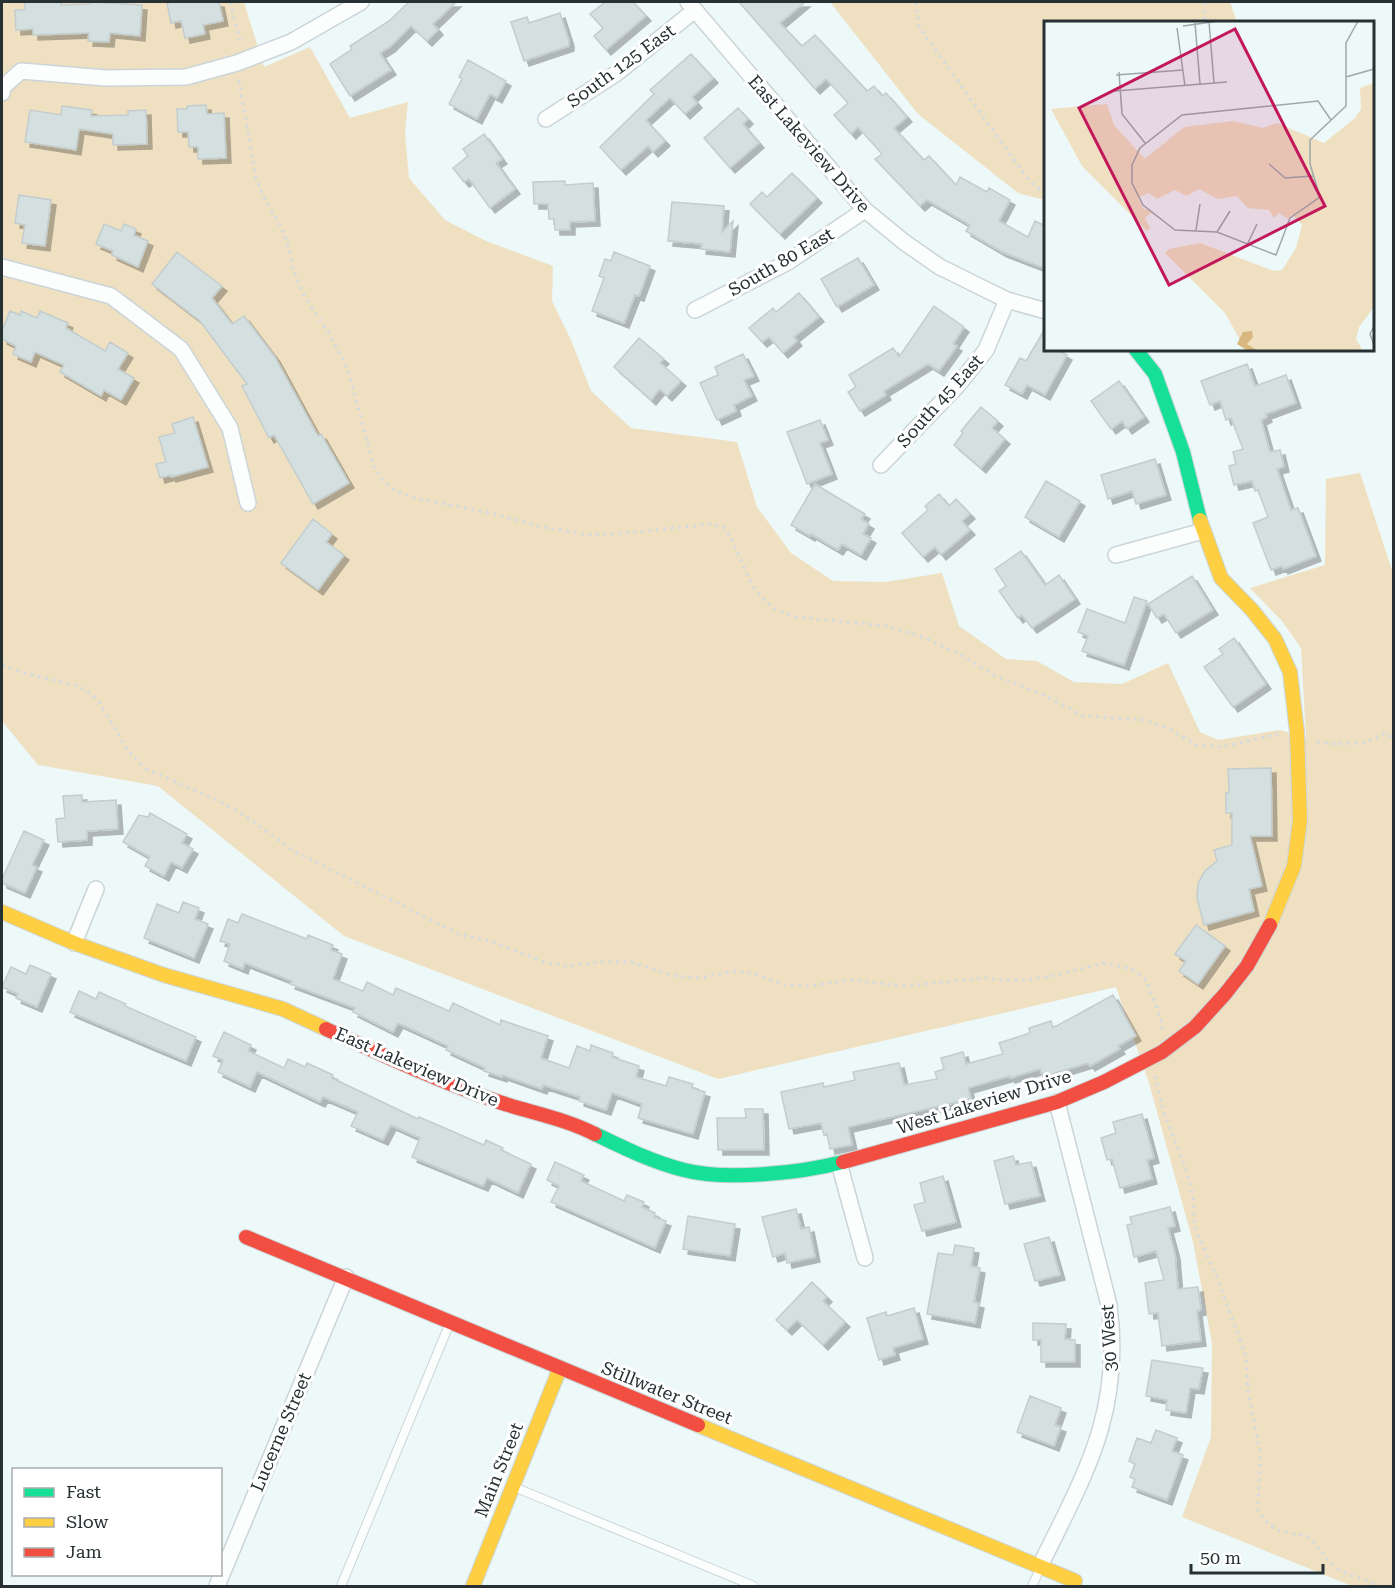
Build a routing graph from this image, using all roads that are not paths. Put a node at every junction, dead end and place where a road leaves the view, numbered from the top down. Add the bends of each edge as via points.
1 (361, 2) edge
2 (691, 6) edge
3 (2, 93) edge
4 (546, 119) dead end
5 (865, 210) junction
6 (2, 267) edge
7 (1007, 300) junction
8 (695, 310) dead end
9 (1044, 310) edge
10 (1137, 351) edge
11 (881, 465) dead end
12 (248, 503) dead end
13 (1203, 531) junction
14 (1116, 555) dead end
15 (96, 889) dead end
16 (2, 912) edge
17 (74, 943) junction
18 (1057, 1102) junction
19 (839, 1163) junction
20 (246, 1238) dead end
21 (866, 1258) dead end
22 (346, 1276) junction
23 (450, 1322) junction
24 (560, 1368) junction
25 (512, 1486) junction
26 (1040, 1566) junction
27 (222, 1575) edge
28 (1075, 1581) dead end
29 (340, 1587) edge
30 (473, 1587) edge
31 (754, 1587) edge
32 (1032, 1587) edge

1 - 3 street via 291,42 186,77 106,78 21,71 3,87
2 - 4 street, South 125 East via 617,73
2 - 5 street, East Lakeview Drive
5 - 7 street, East Lakeview Drive via 940,267
5 - 8 street, South 80 East via 788,262
6 - 12 street via 111,296 182,349 230,429
7 - 9 street, East Lakeview Drive
7 - 11 street, South 45 East via 986,350
10 - 13 street via 1155,374 1183,452
13 - 14 street
13 - 18 street, West Lakeview Drive via 1221,578 1275,639 1290,672 1300,820 1294,866 1272,922 1247,966 1195,1027 1162,1052
15 - 17 street
16 - 17 street, East Lakeview Drive
17 - 19 street, East Lakeview Drive via 164,975 283,1009 412,1068 499,1102 572,1122 639,1156 686,1171 739,1176
18 - 19 street, West Lakeview Drive
18 - 26 street, 30 West via 1109,1305 1112,1369 1106,1411 1094,1451
19 - 21 street
20 - 22 street, Stillwater Street
22 - 23 street, Stillwater Street
22 - 27 street, Lucerne Street
23 - 24 street, Stillwater Street
23 - 29 lane
24 - 25 street, Main Street
24 - 26 street, Stillwater Street
25 - 30 street, Main Street
25 - 31 lane
26 - 28 street, Stillwater Street
26 - 32 lane

